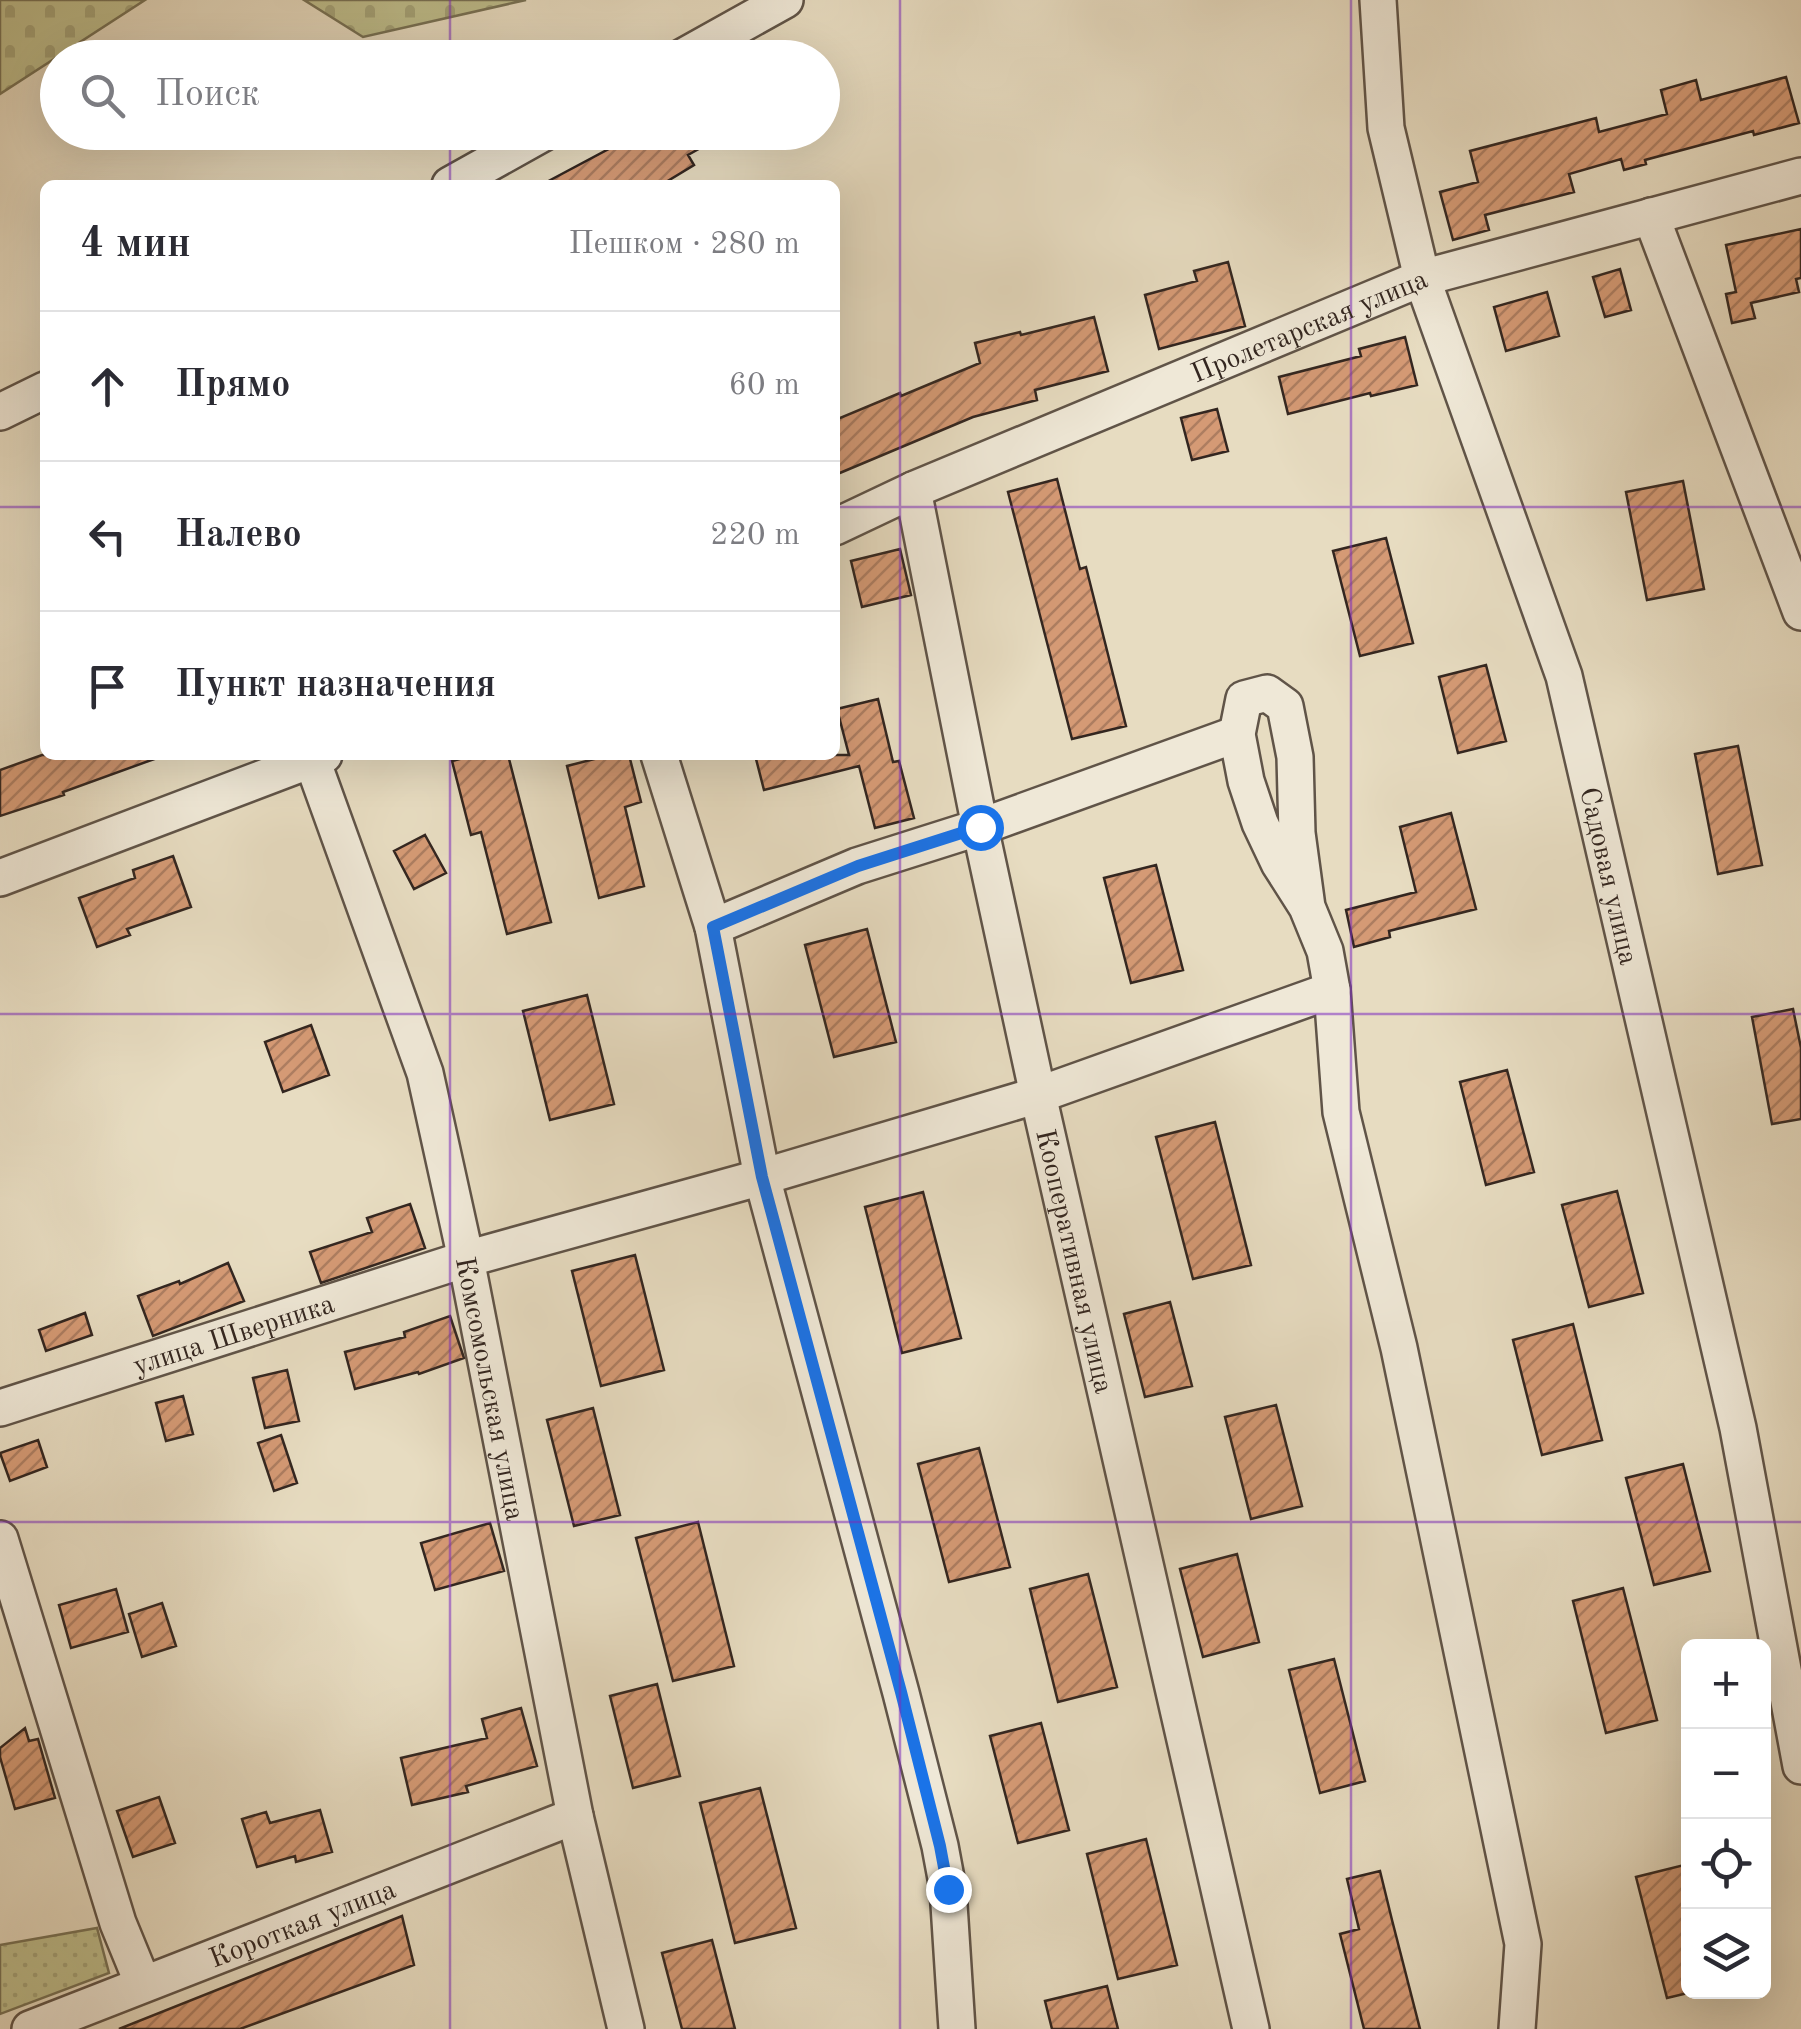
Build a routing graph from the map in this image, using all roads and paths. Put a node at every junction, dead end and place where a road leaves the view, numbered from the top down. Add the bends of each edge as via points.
1 (785, 0) edge
2 (1378, 0) edge
3 (713, 40) edge
4 (513, 150) edge
5 (1801, 176) edge
6 (459, 180) edge
7 (1651, 216) junction
8 (1422, 278) junction
9 (40, 392) edge
10 (0, 412) edge
11 (912, 490) junction
12 (840, 526) edge
13 (1801, 612) edge
14 (1237, 734) junction
15 (313, 760) edge
16 (319, 760) edge
17 (661, 760) edge
18 (980, 827) junction
19 (0, 878) edge
20 (1308, 907) junction
21 (713, 927) junction
22 (1332, 990) junction
23 (1038, 1096) junction
24 (762, 1177) junction
25 (466, 1258) junction
26 (0, 1408) edge
27 (0, 1539) edge
28 (1801, 1766) edge
29 (574, 1816) junction
30 (143, 1984) junction
31 (112, 2014) edge
32 (30, 2029) edge
33 (626, 2029) edge
34 (957, 2029) edge
35 (1251, 2029) edge
36 (1517, 2029) edge

1 - 3 street
2 - 8 street, Садовая улица via 1386,128
4 - 6 street
5 - 7 street, Пролетарская улица
7 - 8 street, Пролетарская улица
7 - 13 street
8 - 11 street, Пролетарская улица
8 - 28 street, Садовая улица via 1564,676 1738,1428
9 - 10 street
11 - 12 street, Пролетарская улица
11 - 18 street, Кооперативная улица
14 - 18 street
14 - 20 street via 1260,824
14 - 20 street via 1244,699 1267,693 1285,706
15 - 19 street
16 - 25 street, Комсомольская улица via 425,1073
17 - 21 street
18 - 21 street via 858,866
18 - 23 street, Кооперативная улица
20 - 22 street
21 - 24 street
22 - 23 street, улица Шверника
22 - 36 street via 1341,1112 1399,1348 1523,1944
23 - 24 street, улица Шверника
23 - 35 street, Кооперативная улица
24 - 25 street, улица Шверника
24 - 34 street via 940,1846
25 - 26 street, улица Шверника
25 - 29 street, Комсомольская улица
27 - 30 street
29 - 30 street, Короткая улица
29 - 33 street, Комсомольская улица
30 - 31 street, Короткая улица
31 - 32 street, Короткая улица

